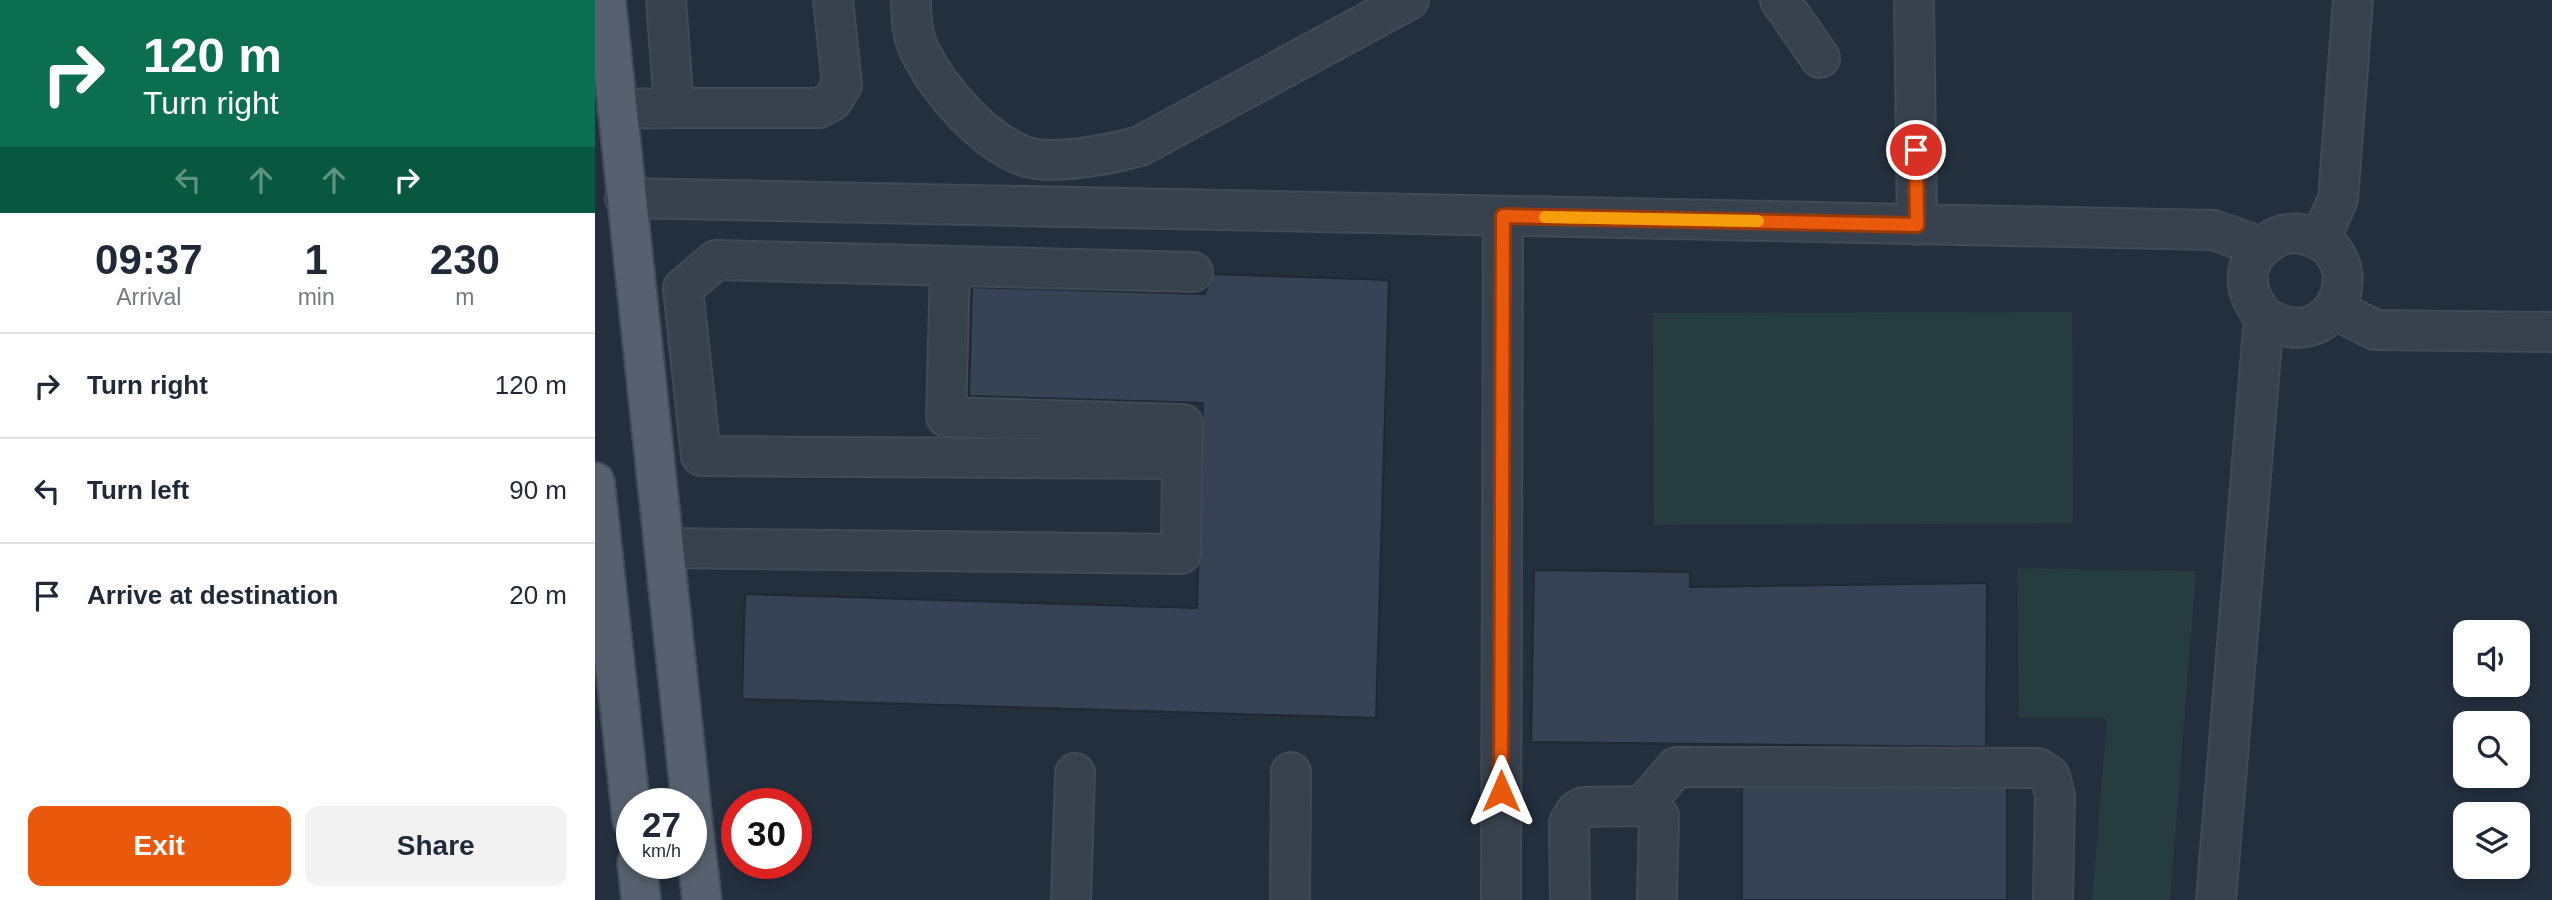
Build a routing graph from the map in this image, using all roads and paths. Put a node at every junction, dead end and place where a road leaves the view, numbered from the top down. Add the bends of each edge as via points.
1 (606, 0) edge
2 (666, 0) edge
3 (833, 0) edge
4 (911, 0) edge
5 (1409, 0) edge
6 (1780, 0) edge
7 (1914, 0) edge
8 (2353, 0) edge
9 (1820, 58) dead end
10 (674, 108) junction
11 (617, 109) junction
12 (625, 198) junction
13 (1503, 216) junction
14 (1917, 225) junction
15 (2320, 240) junction
16 (2262, 247) junction
17 (950, 266) junction
18 (1193, 272) dead end
19 (2334, 309) junction
20 (2264, 317) junction
21 (2552, 332) edge
22 (946, 417) junction
23 (947, 458) junction
24 (1182, 459) junction
25 (595, 482) edge
26 (664, 548) junction
27 (1075, 772) dead end
28 (1291, 772) dead end
29 (628, 788) edge
30 (689, 788) edge
31 (1643, 806) junction
32 (638, 879) edge
33 (700, 879) edge
34 (641, 900) edge
35 (702, 900) edge
36 (1071, 900) edge
37 (1290, 900) edge
38 (1501, 900) edge
39 (1570, 900) edge
40 (1657, 900) edge
41 (2053, 900) edge
42 (2216, 900) edge

1 - 11 main road
2 - 10 street
3 - 10 street via 842,85 832,101 819,108
4 - 5 street via 911,24 920,51 971,118 991,138 1026,157 1058,159 1105,156 1140,146
6 - 9 street
7 - 14 street
8 - 15 street via 2338,200
10 - 11 street
11 - 12 main road
12 - 13 street
12 - 26 main road
13 - 14 street
13 - 38 street
14 - 16 street via 2213,230
15 - 16 street via 2290,234
15 - 19 street via 2340,264 2341,295
16 - 20 street via 2252,259 2248,290
17 - 18 street
17 - 22 street
17 - 23 street via 716,260 683,288 701,456
19 - 20 street via 2308,327 2277,325
19 - 21 street via 2375,331
20 - 42 street
22 - 23 street
22 - 24 street via 1183,424
23 - 24 street
24 - 26 street via 1181,555
25 - 29 main road
26 - 30 main road
27 - 36 street
28 - 37 street
31 - 39 street via 1576,811 1570,823
31 - 40 street via 1659,816
31 - 41 street via 1677,767 2038,768 2050,776 2055,795
32 - 34 main road
33 - 35 main road

